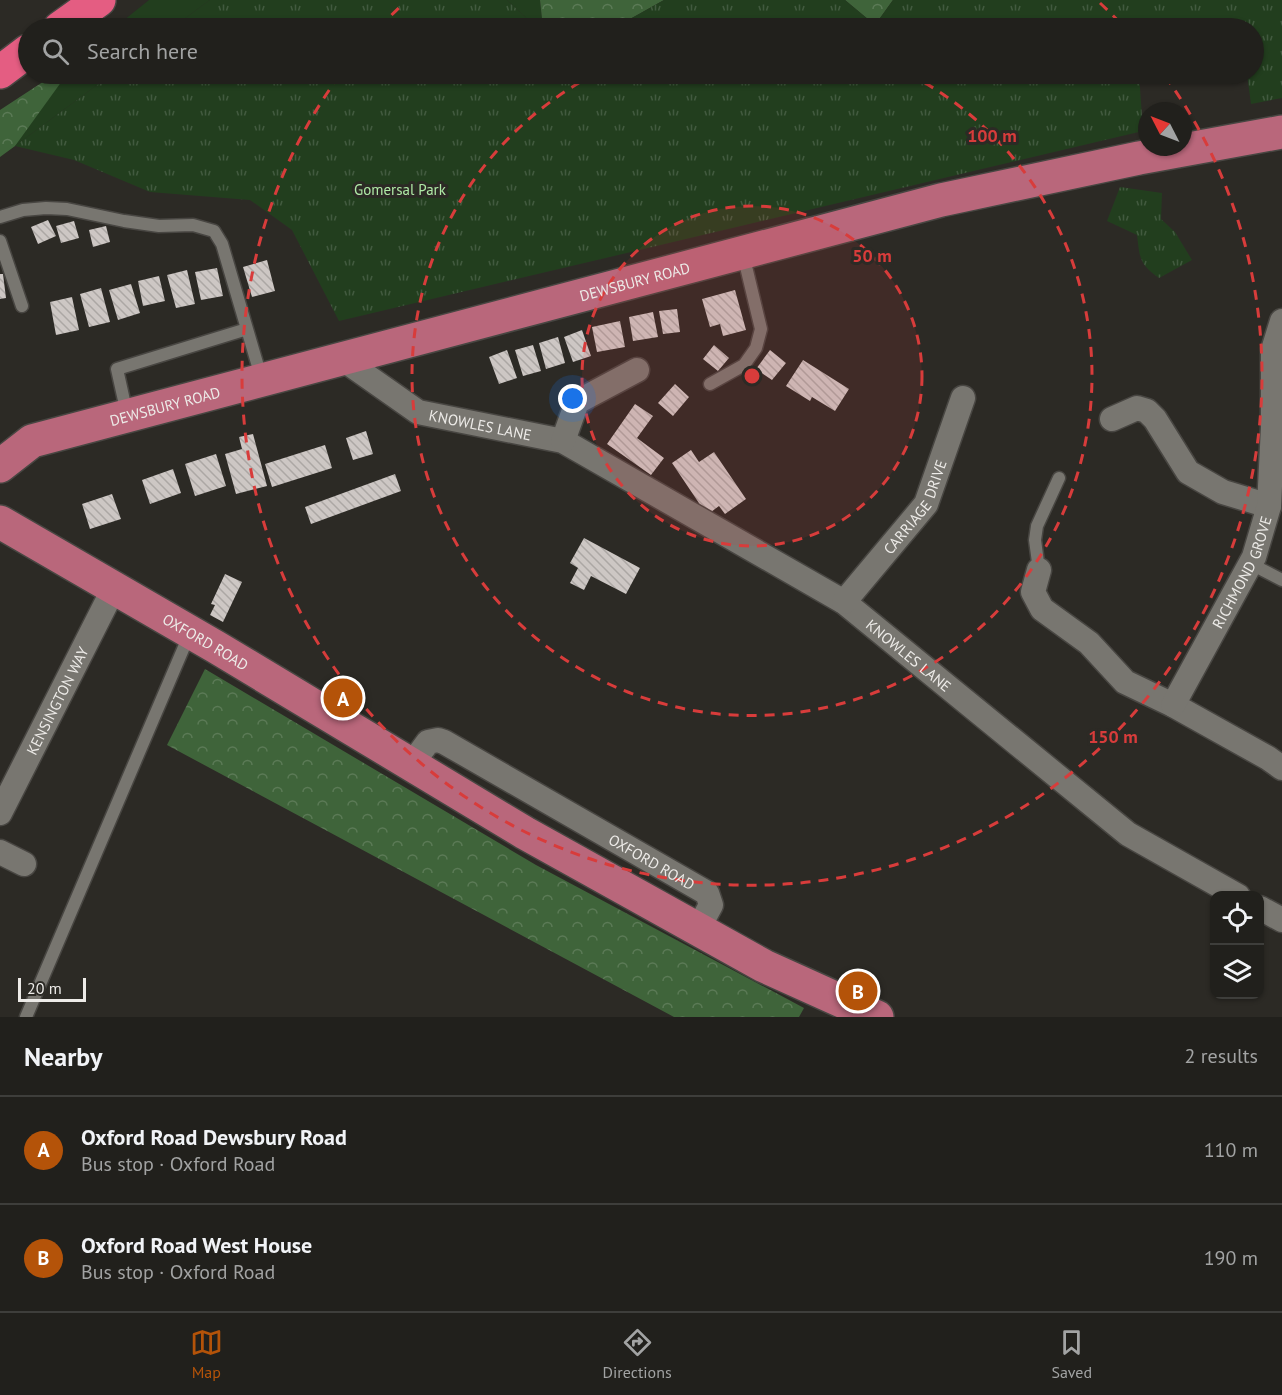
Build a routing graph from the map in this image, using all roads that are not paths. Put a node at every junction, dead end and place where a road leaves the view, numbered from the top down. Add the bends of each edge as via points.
1 (99, 0) edge
2 (74, 18) edge
3 (18, 58) edge
4 (0, 72) edge
5 (1282, 132) edge
6 (0, 217) edge
7 (0, 241) edge
8 (742, 253) junction
9 (22, 306) dead end
10 (1282, 321) edge
11 (247, 329) junction
12 (344, 360) junction
13 (637, 370) dead end
14 (262, 381) junction
15 (710, 384) dead end
16 (963, 398) dead end
17 (128, 416) junction
18 (1112, 420) dead end
19 (1278, 427) edge
20 (562, 441) junction
21 (0, 466) edge
22 (1059, 478) dead end
23 (1269, 507) junction
24 (0, 522) edge
25 (1251, 564) junction
26 (1039, 570) joint
27 (1282, 580) edge
28 (114, 588) junction
29 (844, 602) junction
30 (190, 632) junction
31 (1173, 705) junction
32 (1282, 768) edge
33 (0, 813) edge
34 (0, 852) edge
35 (24, 864) dead end
36 (1229, 891) edge
37 (1264, 910) edge
38 (1282, 920) edge
39 (26, 1017) edge
40 (876, 1017) edge

1 - 2 highway
3 - 4 highway
5 - 8 main road, DEWSBURY ROAD via 941,200
6 - 11 lane via 23,210 67,209 136,223 193,225 214,231 222,244
7 - 9 lane
8 - 12 main road, DEWSBURY ROAD
8 - 15 lane via 761,329 756,348 744,365
10 - 19 street, RICHMOND GROVE via 1273,350
11 - 14 lane
11 - 17 lane via 117,369
12 - 14 main road, DEWSBURY ROAD
12 - 20 street, KNOWLES LANE via 418,412
13 - 20 street via 577,402
14 - 17 main road, DEWSBURY ROAD
16 - 29 street, CARRIAGE DRIVE via 926,504
17 - 21 main road, DEWSBURY ROAD via 32,441
18 - 23 street via 1137,408 1147,411 1188,472 1223,492
19 - 23 street, RICHMOND GROVE
20 - 29 street, KNOWLES LANE
22 - 26 lane via 1037,526
23 - 25 street, RICHMOND GROVE
24 - 28 main road, OXFORD ROAD
25 - 27 lane
25 - 31 street, RICHMOND GROVE
26 - 31 street via 1033,592 1042,609 1089,643 1125,682
28 - 30 main road, OXFORD ROAD
28 - 33 street, KENSINGTON WAY
29 - 36 street, KNOWLES LANE via 1128,834
30 - 39 lane
30 - 40 main road, OXFORD ROAD via 525,833 764,966
31 - 32 street
34 - 35 street
37 - 38 street

